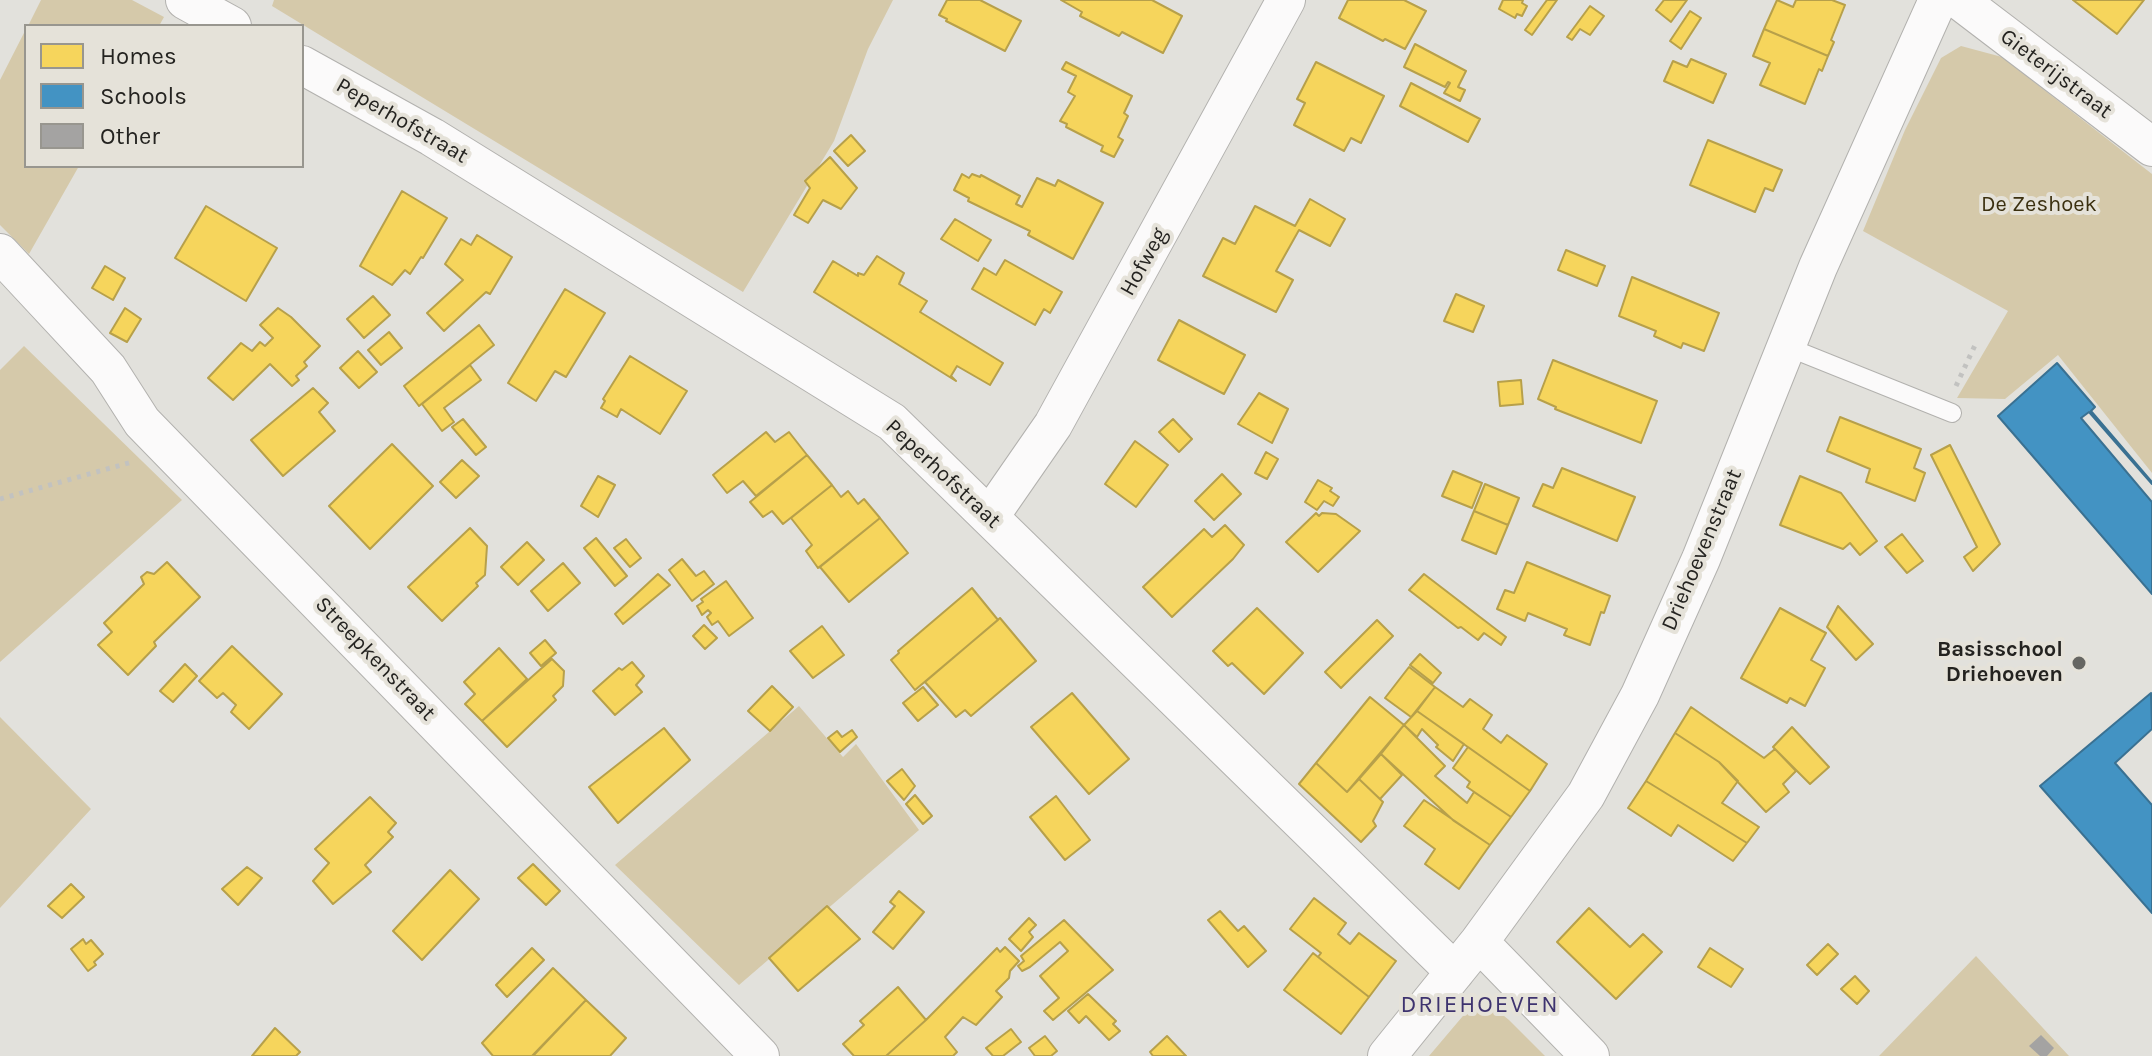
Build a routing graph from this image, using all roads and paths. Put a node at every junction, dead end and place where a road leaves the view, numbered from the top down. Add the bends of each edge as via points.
1 (185, 0) edge
2 (1286, 0) edge
3 (1938, 0) edge
4 (1959, 0) edge
5 (228, 24) edge
6 (304, 66) edge
7 (2152, 147) edge
8 (0, 253) edge
9 (1976, 343) dead end
10 (1785, 346) junction
11 (1948, 412) joint
12 (134, 461) dead end
13 (0, 499) edge
14 (990, 516) junction
15 (1479, 942) junction
16 (1455, 972) junction
17 (760, 1056) edge
18 (1387, 1056) edge
19 (1590, 1056) edge

1 - 5 street
2 - 14 street, Hofweg via 1053,425
3 - 10 street, Driehoevenstraat
4 - 7 street, Gieterijstraat
6 - 14 street, Peperhofstraat via 432,137 892,422
8 - 17 street, Streepkenstraat via 108,369 151,431
9 - 11 path
10 - 11 lane
10 - 15 street, Driehoevenstraat via 1701,559 1640,695 1586,795
12 - 13 path
14 - 16 street, Peperhofstraat
15 - 16 street, Driehoevenstraat
15 - 19 street
16 - 18 street, Driehoevenstraat

